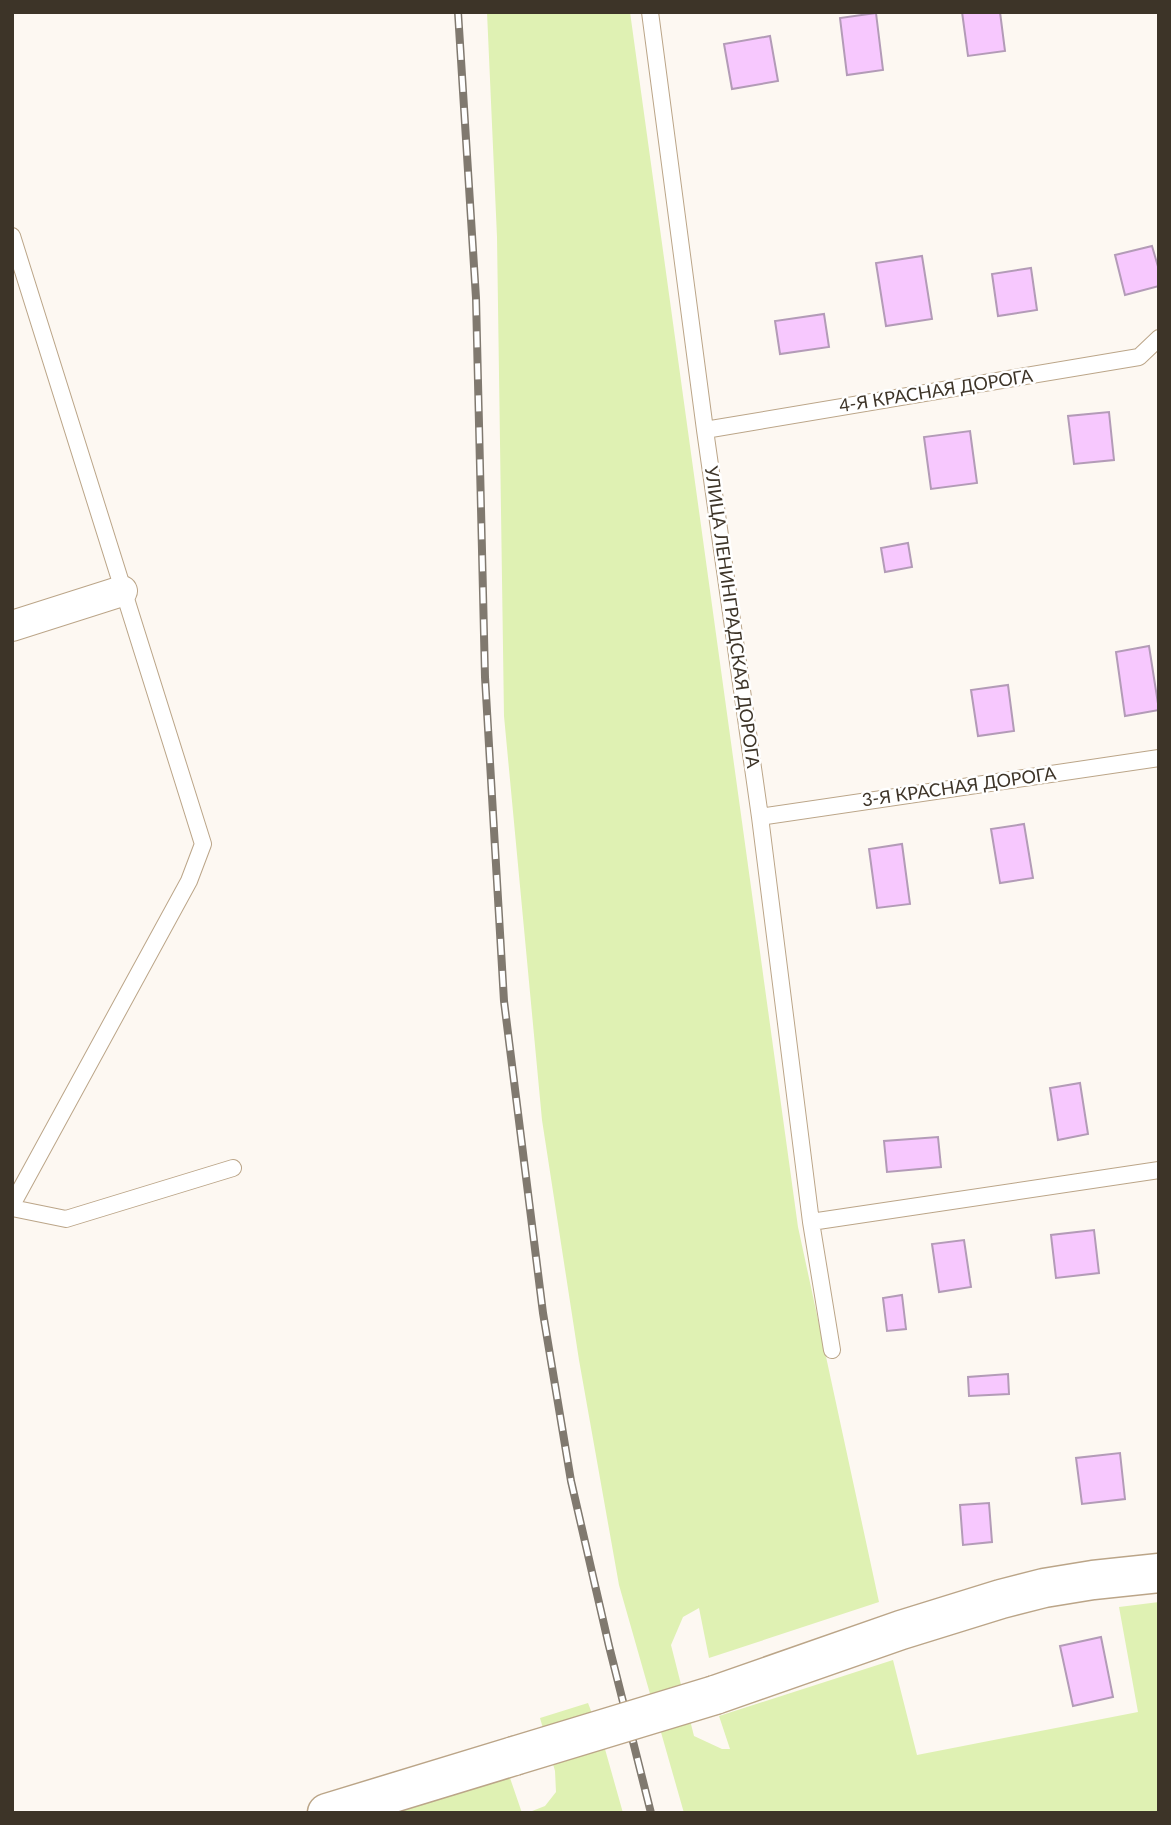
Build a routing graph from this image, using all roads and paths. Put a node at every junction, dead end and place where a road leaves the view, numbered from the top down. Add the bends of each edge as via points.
1 (650, 12) edge
2 (12, 236) edge
3 (1159, 338) edge
4 (705, 429) junction
5 (122, 591) junction
6 (12, 626) edge
7 (1159, 758) edge
8 (760, 817) junction
9 (233, 1168) dead end
10 (1159, 1170) edge
11 (12, 1207) edge
12 (811, 1223) junction
13 (832, 1350) dead end
14 (1159, 1573) edge
15 (327, 1813) edge

1 - 4 lane, УЛИЦА ЛЕНИНГРАДСКАЯ ДОРОГА
2 - 5 lane
3 - 4 lane, 4-Я КРАСНАЯ ДОРОГА via 1139,357
4 - 8 lane, УЛИЦА ЛЕНИНГРАДСКАЯ ДОРОГА
5 - 6 street
5 - 11 lane via 203,844 189,881
7 - 8 lane, 3-Я КРАСНАЯ ДОРОГА
8 - 12 lane, УЛИЦА ЛЕНИНГРАДСКАЯ ДОРОГА
9 - 11 lane via 66,1219
10 - 12 lane
12 - 13 lane, УЛИЦА ЛЕНИНГРАДСКАЯ ДОРОГА
14 - 15 main road, bridge via 1081,1582 1001,1599 715,1695

